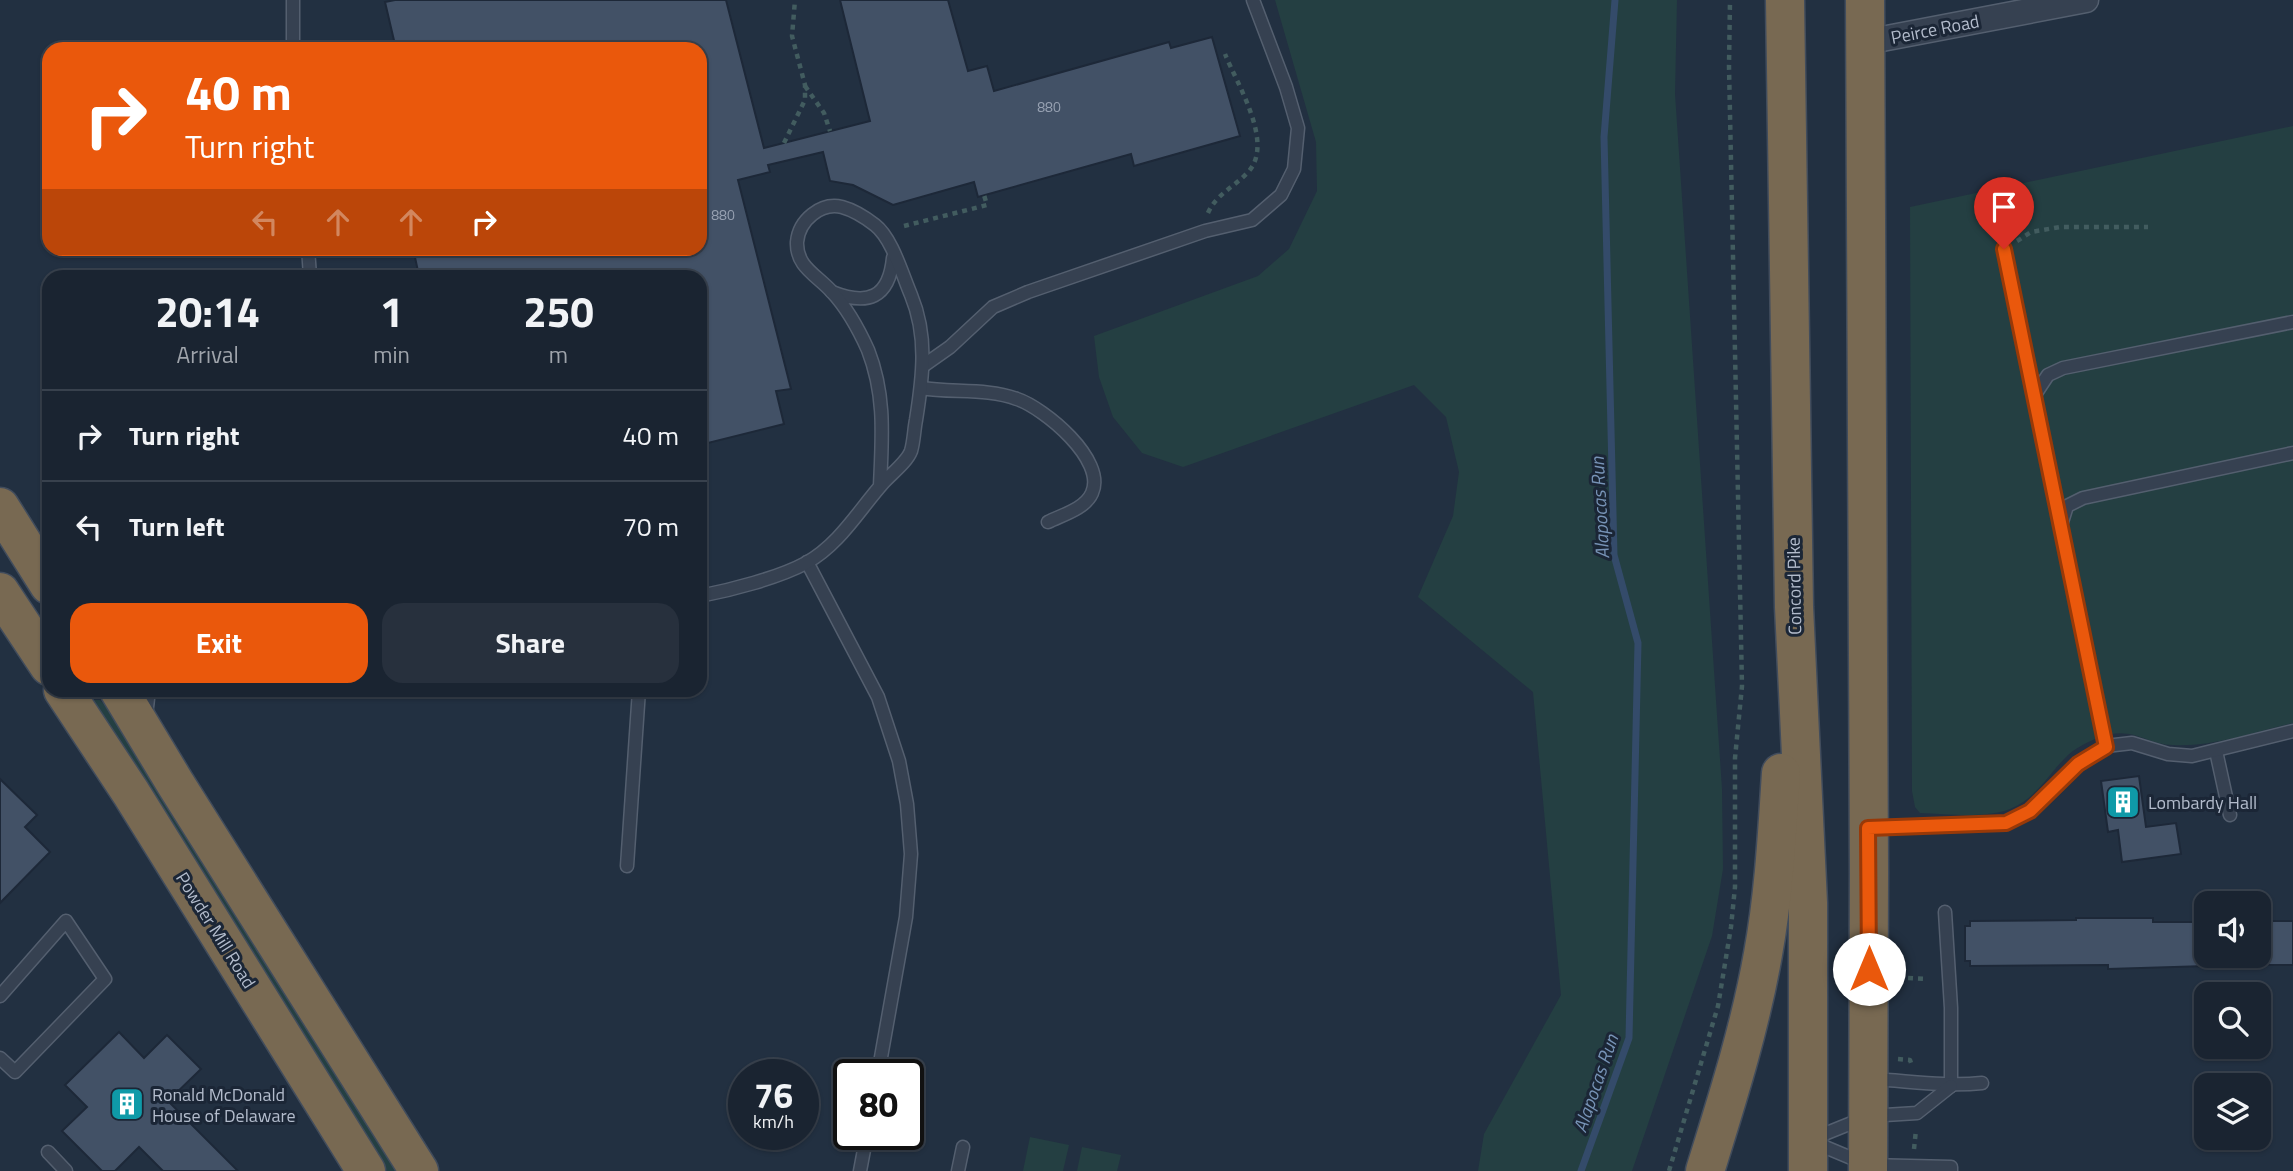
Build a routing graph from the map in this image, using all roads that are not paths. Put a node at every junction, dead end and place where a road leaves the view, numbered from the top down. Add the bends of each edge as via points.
1 (293, 0) edge
2 (1253, 0) edge
3 (1785, 0) edge
4 (1865, 0) edge
5 (2086, 0) edge
6 (1866, 41) junction
7 (293, 42) edge
8 (2004, 249) road end
9 (893, 254) junction
10 (832, 292) junction
11 (2293, 321) edge
12 (923, 366) junction
13 (921, 388) junction
14 (2034, 396) junction
15 (2293, 453) edge
16 (880, 486) junction
17 (0, 507) edge
18 (1048, 522) dead end
19 (2061, 526) junction
20 (807, 562) junction
21 (42, 570) edge
22 (0, 592) edge
23 (707, 595) edge
24 (1794, 607) junction
25 (42, 655) edge
26 (68, 697) edge
27 (123, 697) edge
28 (148, 697) edge
29 (639, 697) edge
30 (2293, 731) edge
31 (144, 733) junction
32 (2106, 747) junction
33 (2216, 751) junction
34 (2230, 815) dead end
35 (1868, 828) junction
36 (627, 866) dead end
37 (1945, 912) dead end
38 (0, 996) edge
39 (0, 1058) edge
40 (881, 1059) edge
41 (1982, 1083) dead end
42 (1951, 1086) junction
43 (1869, 1097) junction
44 (964, 1147) dead end
45 (864, 1150) edge
46 (48, 1152) dead end
47 (1808, 1156) edge
48 (1868, 1168) edge
49 (1951, 1169) edge
50 (66, 1171) edge
51 (366, 1171) edge
52 (419, 1171) edge
53 (860, 1171) edge
54 (958, 1171) edge
55 (1705, 1171) edge

1 - 7 lane
2 - 12 lane via 1298,128 1294,169 1281,195 1252,220 1205,231 993,307
3 - 24 highway, Concord Pike
4 - 6 highway
5 - 6 street, Peirce Road
6 - 35 highway
8 - 14 lane
9 - 10 lane via 887,284 876,295 848,299
9 - 10 lane via 887,237 858,214 841,207 811,215 797,240 799,256 808,271
9 - 12 lane via 920,317
10 - 16 lane via 859,332 878,381 883,418
11 - 14 lane via 2063,368 2048,375
12 - 13 lane
13 - 16 lane via 910,454
13 - 18 lane via 1018,399 1048,416 1071,437 1093,474 1093,492 1083,505
14 - 19 lane
15 - 19 lane via 2083,498 2067,506
16 - 20 lane via 857,518
17 - 21 highway
19 - 32 lane
20 - 23 lane
20 - 40 lane via 878,697 899,761 906,804 911,854 906,917
22 - 25 highway
24 - 47 highway, Concord Pike via 1808,903
24 - 55 highway via 1773,888 1763,955 1736,1070
26 - 51 highway, Powder Mill Road
27 - 31 highway
28 - 31 lane
29 - 36 lane
30 - 33 lane
31 - 52 highway
32 - 33 lane via 2132,743 2192,756
32 - 35 lane via 2078,764 2030,811 2006,823
33 - 34 lane
35 - 43 highway
37 - 42 lane
38 - 39 lane via 66,921 105,979 15,1072
41 - 42 lane
42 - 43 lane via 1916,1081
42 - 43 lane via 1917,1113
43 - 47 lane
43 - 48 highway
44 - 54 lane
45 - 53 lane
46 - 50 lane
47 - 48 lane
48 - 49 lane

